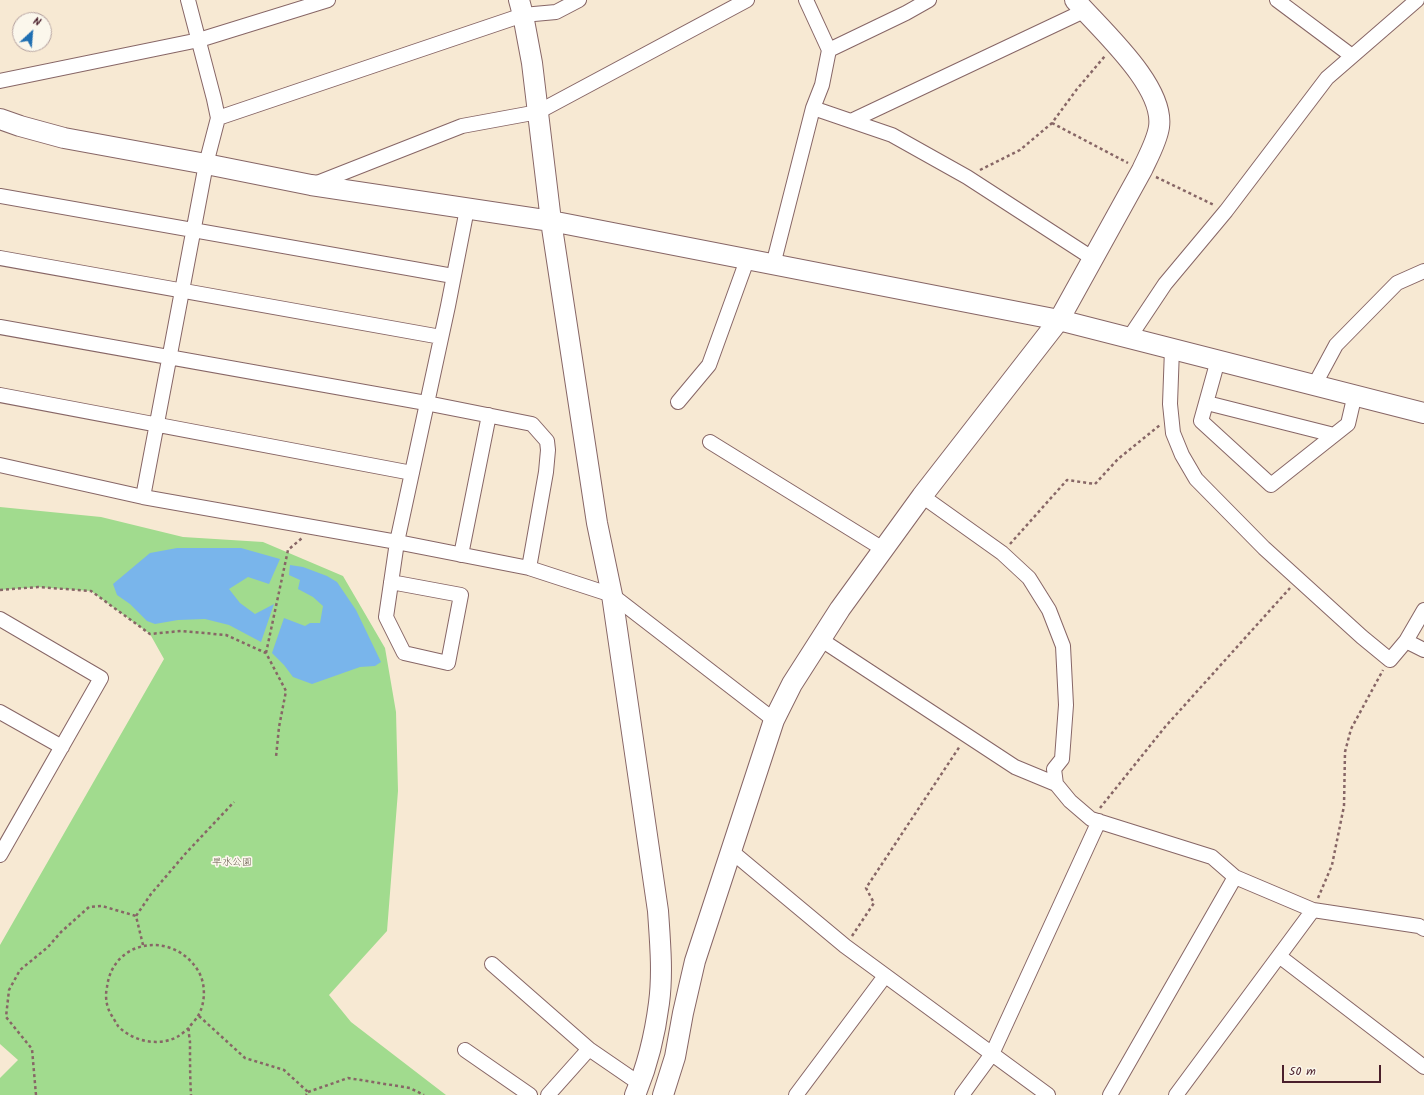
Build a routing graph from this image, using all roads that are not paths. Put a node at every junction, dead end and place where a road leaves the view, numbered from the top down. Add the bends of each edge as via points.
1 (188, 0) edge
2 (328, 0) edge
3 (579, 0) edge
4 (747, 0) edge
5 (806, 0) edge
6 (929, 0) edge
7 (1277, 0) edge
8 (1417, 0) edge
9 (1080, 6) edge
10 (521, 7) edge
11 (199, 40) junction
12 (829, 50) junction
13 (1352, 56) junction
14 (0, 81) edge
15 (813, 108) junction
16 (538, 112) junction
17 (218, 118) junction
18 (0, 119) edge
19 (850, 121) junction
20 (206, 164) junction
21 (312, 185) junction
22 (0, 196) edge
23 (467, 209) junction
24 (551, 221) junction
25 (194, 230) junction
26 (0, 258) edge
27 (1092, 258) junction
28 (747, 260) junction
29 (773, 265) junction
30 (1424, 271) edge
31 (454, 276) junction
32 (182, 291) junction
33 (1059, 320) junction
34 (0, 326) edge
35 (441, 338) junction
36 (1129, 338) junction
37 (1172, 349) junction
38 (170, 357) junction
39 (1218, 360) junction
40 (1315, 384) junction
41 (1355, 394) junction
42 (0, 395) edge
43 (678, 402) dead end
44 (1206, 402) junction
45 (426, 403) junction
46 (1424, 413) edge
47 (489, 415) junction
48 (157, 424) junction
49 (1334, 435) junction
50 (710, 442) dead end
51 (0, 465) edge
52 (412, 473) junction
53 (143, 496) junction
54 (922, 496) junction
55 (397, 542) junction
56 (883, 549) junction
57 (461, 555) junction
58 (529, 568) junction
59 (391, 582) junction
60 (612, 595) junction
61 (1424, 610) edge
62 (0, 619) edge
63 (820, 640) junction
64 (1406, 641) junction
65 (1424, 650) edge
66 (0, 712) edge
67 (774, 720) junction
68 (62, 747) junction
69 (1056, 784) junction
70 (1095, 820) junction
71 (731, 851) junction
72 (0, 855) edge
73 (1235, 877) junction
74 (1313, 910) junction
75 (1424, 929) edge
76 (1279, 956) junction
77 (492, 964) dead end
78 (886, 976) junction
79 (589, 1049) junction
80 (466, 1050) dead end
81 (992, 1054) junction
82 (1424, 1067) edge
83 (637, 1089) edge
84 (665, 1094) edge
85 (530, 1095) edge
86 (548, 1095) edge
87 (796, 1095) edge
88 (962, 1095) edge
89 (1048, 1095) edge
90 (1110, 1095) edge
91 (1176, 1095) edge

1 - 11 street
2 - 11 street
3 - 10 street via 556,12
4 - 16 street
5 - 12 street
6 - 12 street
7 - 13 street
8 - 13 street
9 - 19 street
9 - 27 street via 1143,78 1153,94 1160,114 1159,128 1142,170
10 - 16 street
10 - 17 street
11 - 14 street
11 - 17 street
12 - 15 street via 822,84
13 - 36 street via 1328,78 1226,211 1165,284
15 - 19 street
15 - 29 street
16 - 21 street via 462,126
16 - 24 street
17 - 20 street
18 - 20 street via 64,138
19 - 27 street via 892,135 967,177
20 - 21 street
20 - 25 street
21 - 23 street
22 - 25 street
23 - 24 street
23 - 31 street
24 - 28 street
24 - 60 street via 597,523
25 - 31 street
25 - 32 street
26 - 32 street
27 - 33 street
28 - 29 street
28 - 43 street via 709,365
29 - 33 street
30 - 40 street via 1397,283 1336,345
31 - 35 street
32 - 35 street
32 - 38 street
33 - 36 street
33 - 54 street
34 - 38 street
35 - 45 street
36 - 37 street
37 - 39 street
37 - 64 street via 1170,404 1173,433 1182,456 1196,479 1264,548 1390,660
38 - 45 street
38 - 48 street
39 - 40 street
39 - 44 street
40 - 41 street
41 - 46 street
41 - 49 street via 1348,424
42 - 48 street
44 - 49 street
44 - 49 street via 1201,421 1271,485
45 - 47 street
45 - 52 street
47 - 57 street
47 - 58 street via 532,424 547,441 546,472
48 - 52 street
48 - 53 street
50 - 56 street
51 - 53 street
52 - 55 street
53 - 55 street
54 - 56 street
54 - 69 street via 1002,553 1029,578 1049,610 1063,646 1066,705 1062,760 1054,769
55 - 57 street
55 - 59 street
56 - 63 street
57 - 58 street
58 - 60 street
59 - 59 street via 386,617 404,653 448,663 461,595
60 - 67 street
60 - 83 street via 658,911 659,1002 651,1042
61 - 64 street
62 - 68 street via 101,678
63 - 67 street via 792,684
63 - 69 street via 1015,767
64 - 65 street
66 - 68 street
67 - 71 street
68 - 72 street
69 - 70 street via 1070,801
70 - 73 street via 1212,857
70 - 81 street
71 - 78 street via 844,946
71 - 84 street via 695,961
73 - 74 street
73 - 90 street
74 - 75 street via 1419,926
74 - 76 street
76 - 82 street
76 - 91 street
77 - 79 street
78 - 81 street
78 - 87 street
79 - 83 street
79 - 86 street
80 - 85 street
81 - 88 street
81 - 89 street

